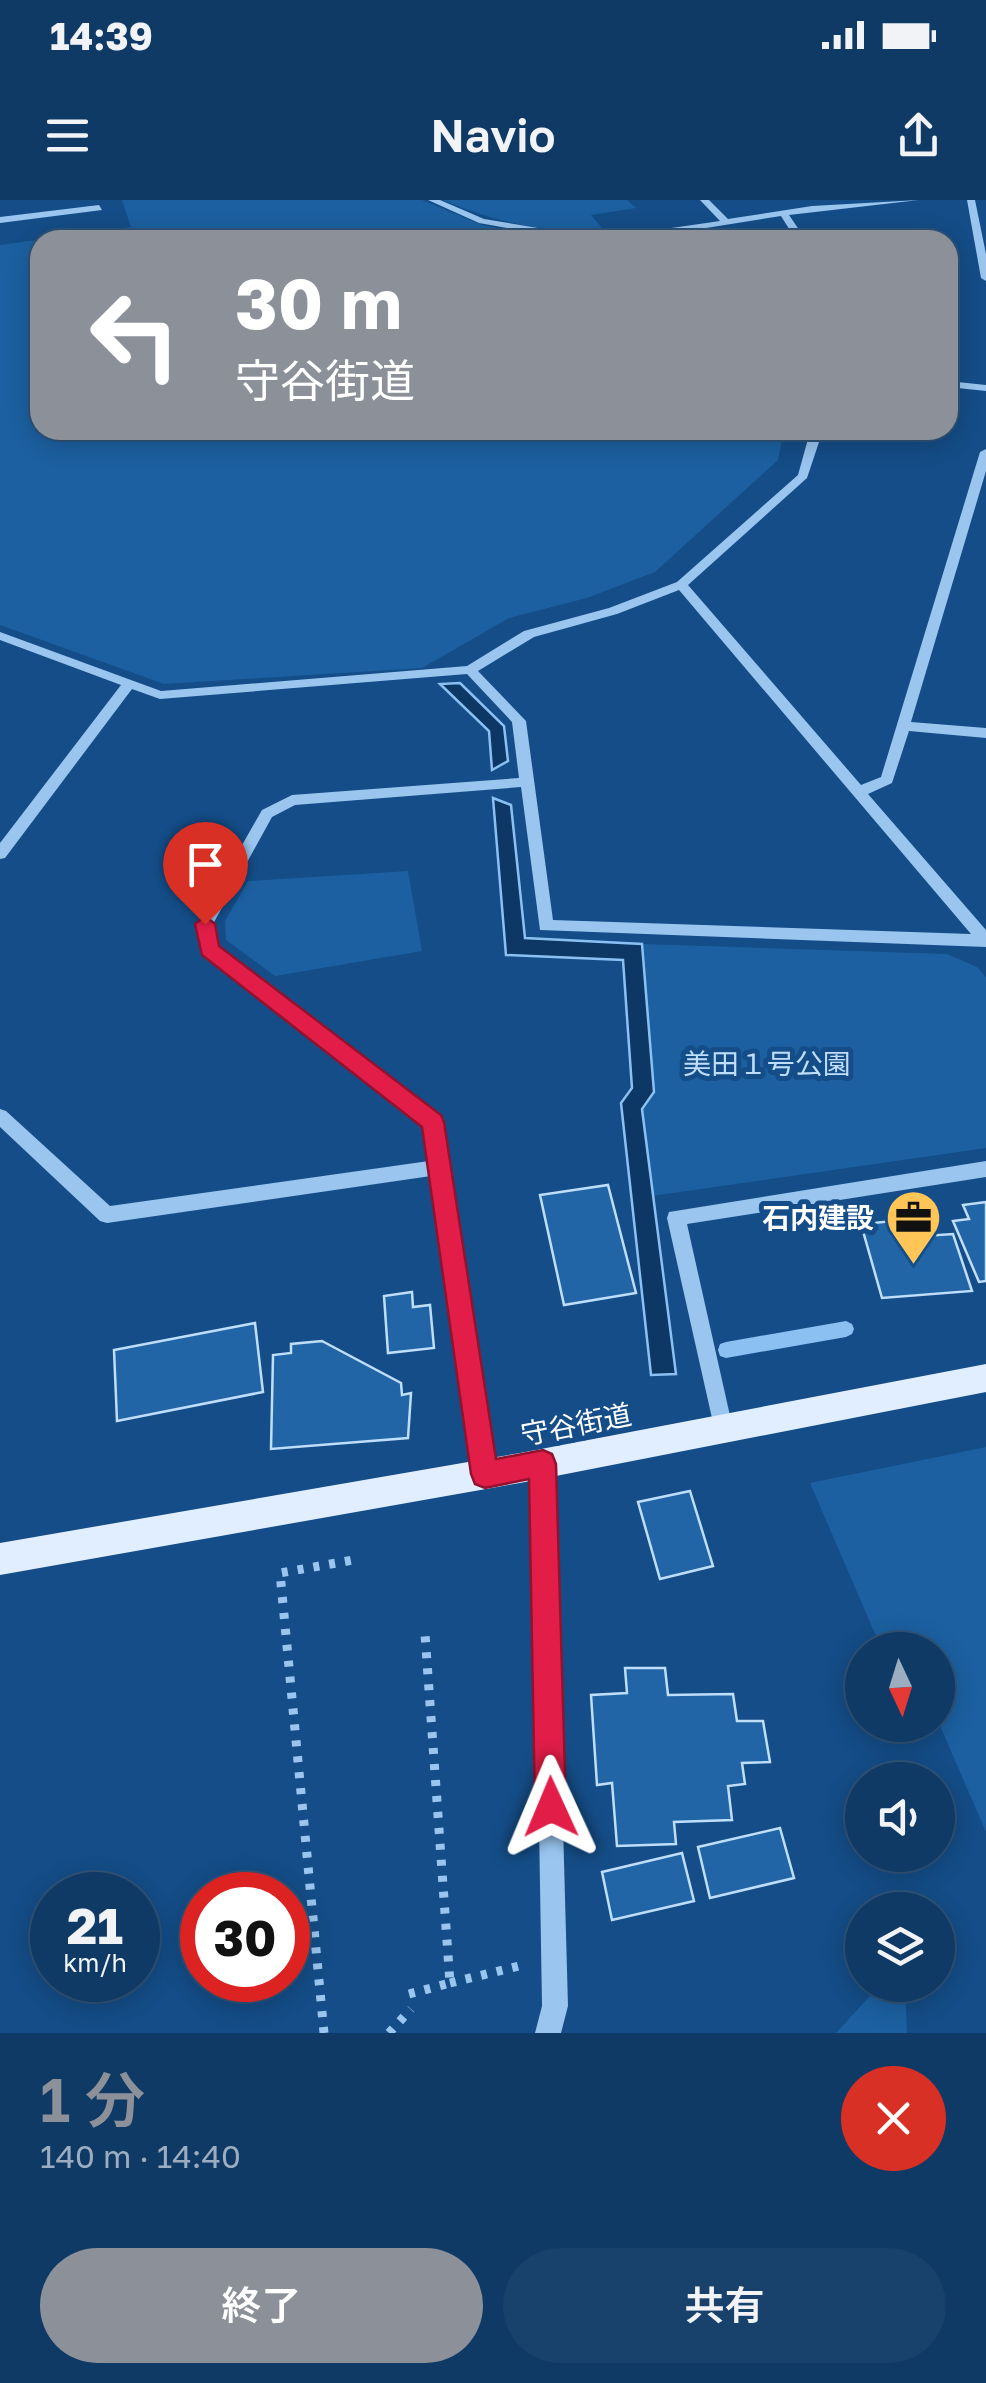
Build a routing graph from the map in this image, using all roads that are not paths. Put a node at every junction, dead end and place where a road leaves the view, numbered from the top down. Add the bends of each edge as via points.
1 (432, 200) edge
2 (704, 200) edge
3 (780, 200) edge
4 (915, 200) edge
5 (971, 200) edge
6 (875, 202) edge
7 (99, 208) dead end
8 (788, 214) junction
9 (0, 220) edge
10 (727, 223) junction
11 (688, 228) joint
12 (536, 230) edge
13 (675, 230) edge
14 (796, 230) edge
15 (986, 278) edge
16 (958, 385) edge
17 (986, 388) edge
18 (814, 440) edge
19 (986, 452) edge
20 (681, 585) junction
21 (0, 636) edge
22 (470, 670) junction
23 (128, 686) junction
24 (902, 726) junction
25 (986, 733) edge
26 (527, 782) junction
27 (858, 792) junction
28 (0, 854) edge
29 (986, 941) edge
30 (0, 1116) edge
31 (440, 1167) junction
32 (986, 1170) edge
33 (986, 1378) edge
34 (723, 1429) junction
35 (543, 1464) junction
36 (485, 1474) junction
37 (0, 1560) edge
38 (548, 2033) edge

1 - 12 street via 482,220
2 - 10 street
3 - 8 street
4 - 6 street
5 - 15 street
6 - 8 street
7 - 9 street
8 - 10 street
8 - 14 street
10 - 11 street
11 - 13 street
16 - 17 street
18 - 20 street via 803,476
19 - 24 street
20 - 22 street via 529,634
20 - 27 street
21 - 23 street
22 - 23 street via 160,695
22 - 26 street via 519,721
23 - 28 street
24 - 25 street
24 - 27 street via 887,780
26 - 29 street via 546,926
26 - 31 street via 292,800 268,814 205,924 210,950 432,1122
27 - 29 street
30 - 31 street via 107,1215
31 - 36 street
32 - 34 street via 676,1218
33 - 34 main road, 守谷街道
34 - 35 main road, 守谷街道
35 - 36 main road, 守谷街道
35 - 38 street via 555,2006
36 - 37 main road, 守谷街道

